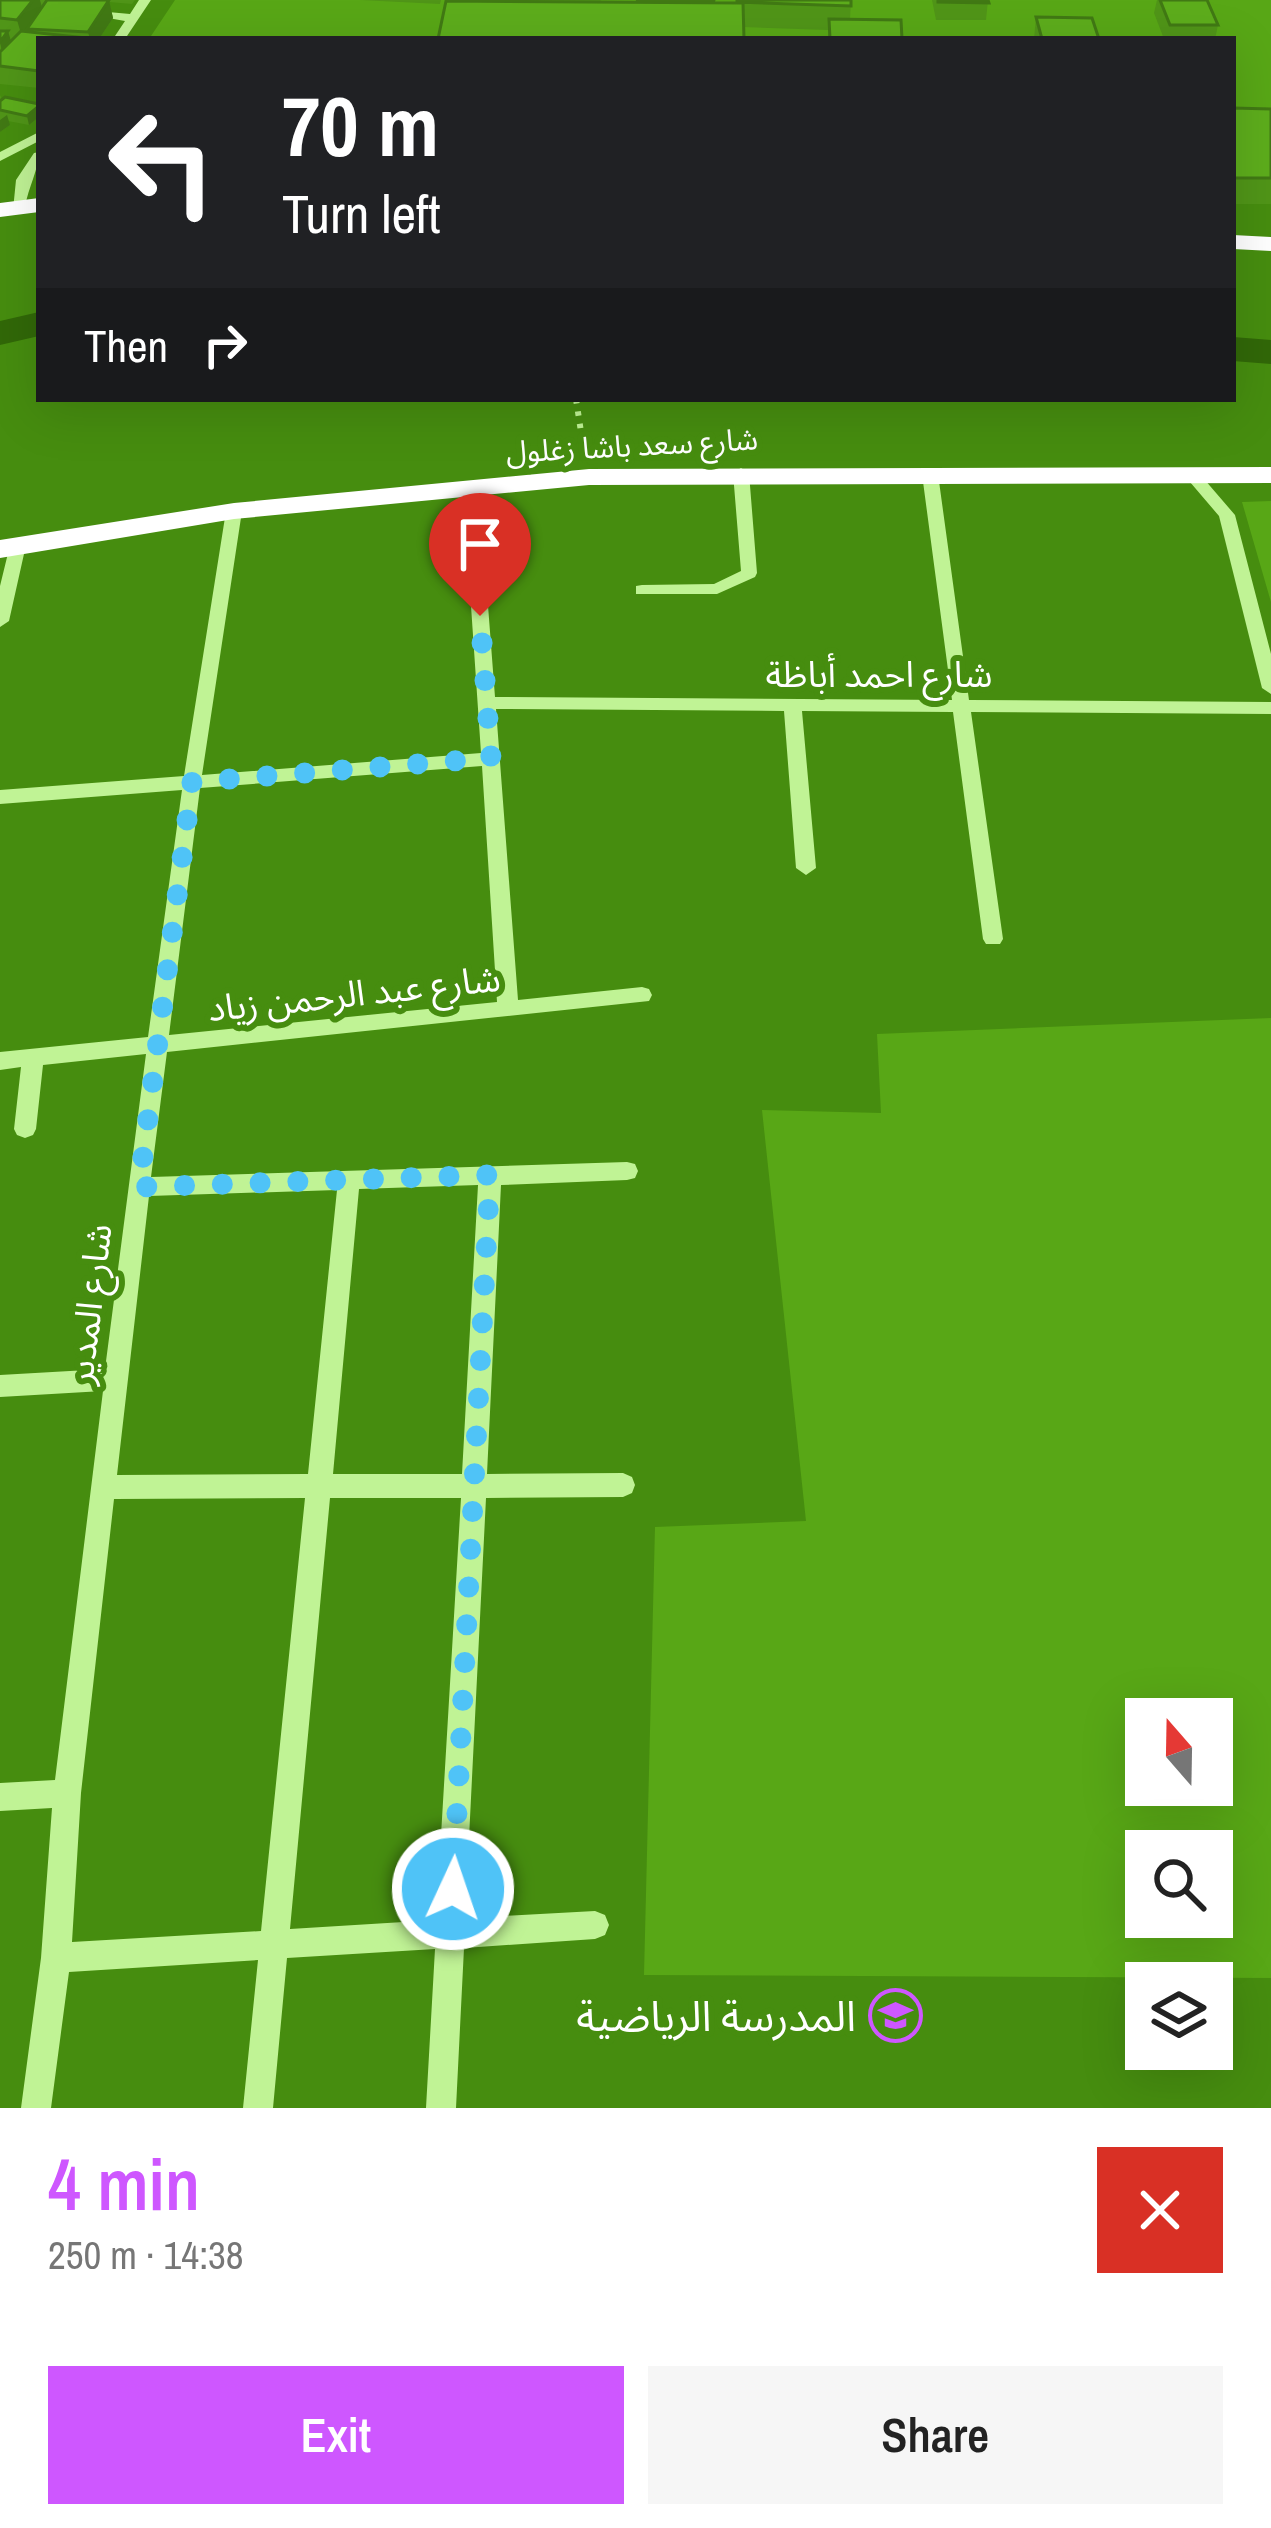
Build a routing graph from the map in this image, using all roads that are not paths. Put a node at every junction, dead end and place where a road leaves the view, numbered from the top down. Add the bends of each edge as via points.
1 (145, 0) edge
2 (72, 11) edge
3 (133, 18) junction
4 (121, 36) edge
5 (36, 138) edge
6 (0, 157) edge
7 (36, 160) edge
8 (19, 207) edge
9 (1236, 242) edge
10 (1271, 244) edge
11 (741, 473) junction
12 (930, 474) junction
13 (1271, 475) edge
14 (1192, 476) junction
15 (471, 488) junction
16 (234, 511) junction
17 (9, 547) edge
18 (642, 590) dead end
19 (0, 620) edge
20 (1271, 688) edge
21 (486, 703) junction
22 (963, 707) junction
23 (794, 708) junction
24 (1271, 708) edge
25 (491, 758) junction
26 (192, 782) junction
27 (0, 797) edge
28 (806, 868) dead end
29 (993, 939) dead end
30 (642, 995) dead end
31 (508, 1010) junction
32 (160, 1047) junction
33 (33, 1058) junction
34 (0, 1061) edge
35 (25, 1129) dead end
36 (627, 1171) dead end
37 (490, 1175) junction
38 (349, 1180) junction
39 (139, 1187) junction
40 (116, 1379) junction
41 (0, 1386) edge
42 (623, 1485) dead end
43 (319, 1486) junction
44 (474, 1486) junction
45 (106, 1487) junction
46 (67, 1793) junction
47 (0, 1797) edge
48 (595, 1925) dead end
49 (451, 1934) junction
50 (274, 1945) junction
51 (56, 1958) junction
52 (36, 2108) edge
53 (258, 2108) edge
54 (441, 2108) edge

1 - 3 street
2 - 3 street
3 - 4 street
5 - 6 street
7 - 8 street
9 - 10 highway
11 - 12 highway, شارع سعد باشا زغلول
11 - 15 highway, شارع سعد باشا زغلول
11 - 18 street via 749,573 717,590
12 - 14 highway, شارع سعد باشا زغلول
12 - 22 street
13 - 14 highway, شارع سعد باشا زغلول
14 - 20 street via 1227,515
15 - 16 highway, شارع سعد باشا زغلول
15 - 21 street
16 - 17 highway, شارع سعد باشا زغلول
16 - 26 street, شارع المدير
17 - 19 street
21 - 23 street, شارع احمد أباظة
21 - 25 street
22 - 23 street, شارع احمد أباظة
22 - 24 street, شارع احمد أباظة
22 - 29 street
23 - 28 street
25 - 26 street
25 - 31 street
26 - 27 street
26 - 32 street, شارع المدير
30 - 31 street, شارع عبد الرحمن زياد
31 - 32 street, شارع عبد الرحمن زياد
32 - 33 street, شارع عبد الرحمن زياد
32 - 39 street, شارع المدير
33 - 34 street, شارع عبد الرحمن زياد
33 - 35 street
36 - 37 street
37 - 38 street
37 - 44 street
38 - 39 street
38 - 43 street
39 - 40 street, شارع المدير
40 - 41 street
40 - 45 street, شارع المدير
42 - 44 street
43 - 44 street
43 - 45 street
43 - 50 street
44 - 49 street
45 - 46 street, شارع المدير
46 - 47 street
46 - 51 street, شارع المدير
48 - 49 street
49 - 50 street
49 - 54 street
50 - 51 street
50 - 53 street
51 - 52 street, شارع المدير

